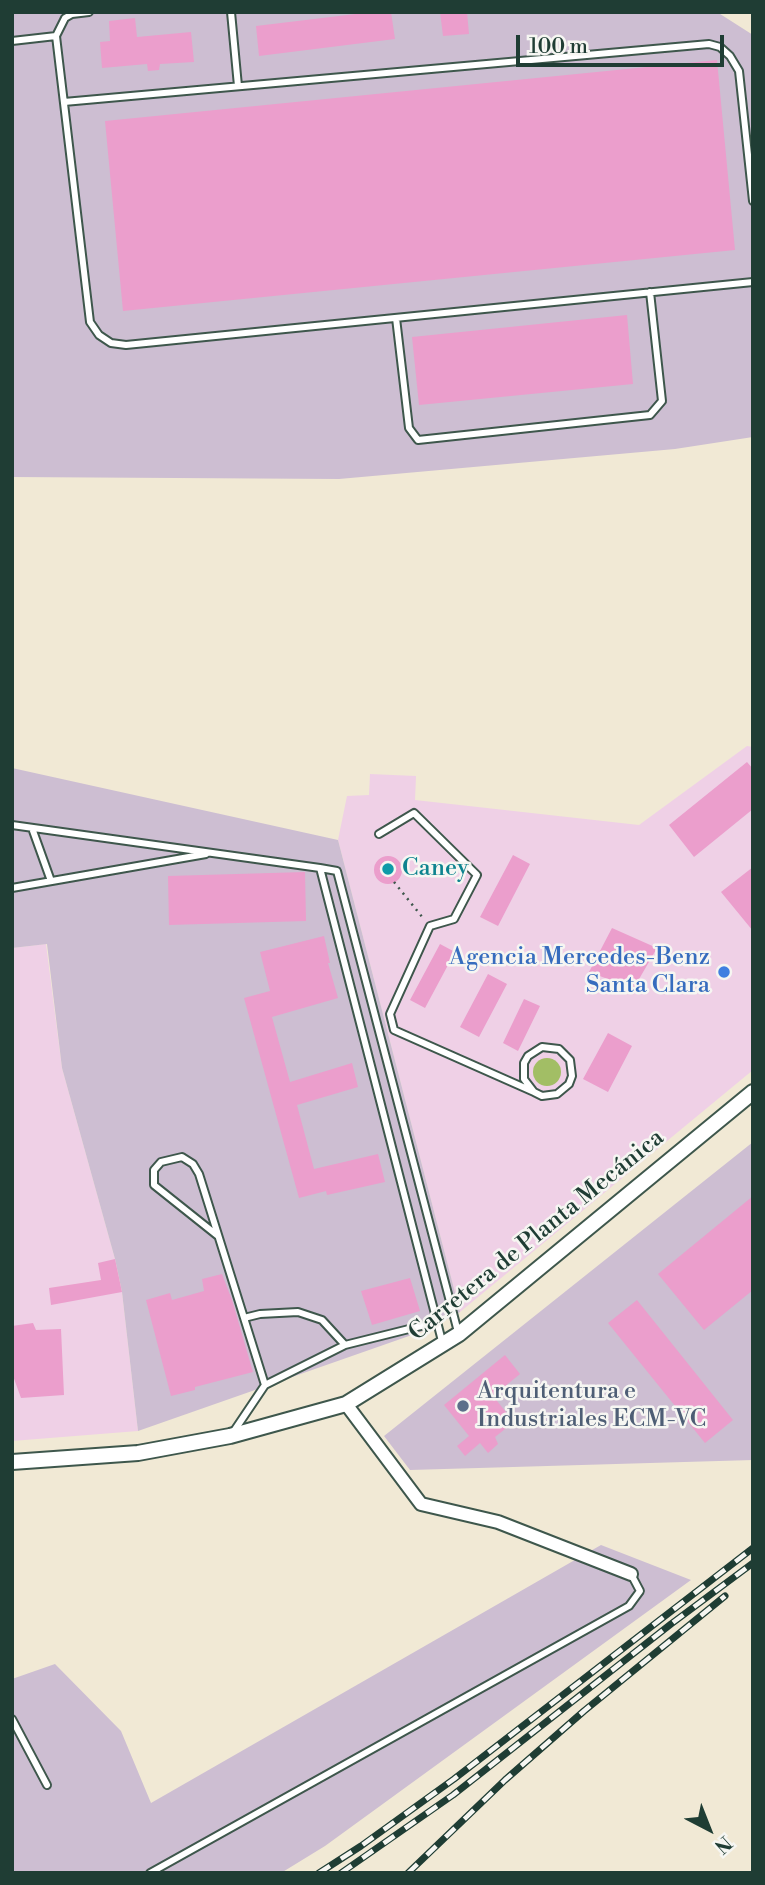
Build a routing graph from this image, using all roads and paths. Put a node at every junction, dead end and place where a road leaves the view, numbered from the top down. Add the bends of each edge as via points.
1 (89, 12) edge
2 (231, 12) edge
3 (56, 36) junction
4 (12, 41) edge
5 (238, 86) junction
6 (64, 102) junction
7 (753, 201) edge
8 (753, 282) edge
9 (650, 292) junction
10 (396, 318) junction
11 (12, 825) edge
12 (33, 828) junction
13 (379, 834) dead end
14 (212, 853) junction
15 (320, 869) junction
16 (51, 881) junction
17 (394, 882) dead end
18 (12, 888) edge
19 (430, 926) junction
20 (534, 1092) junction
21 (753, 1092) edge
22 (218, 1236) junction
23 (244, 1318) junction
24 (437, 1322) junction
25 (459, 1334) junction
26 (345, 1345) junction
27 (443, 1345) junction
28 (265, 1385) junction
29 (346, 1404) junction
30 (230, 1436) junction
31 (13, 1459) edge
32 (631, 1574) joint
33 (12, 1719) edge
34 (47, 1785) dead end
35 (150, 1873) edge

1 - 3 lane via 65,18
2 - 5 lane
3 - 4 lane
3 - 6 lane
5 - 6 lane
5 - 7 lane via 709,44 730,56 739,71
6 - 10 lane via 90,322 99,335 126,345
8 - 9 lane
9 - 10 lane
9 - 10 lane via 662,401 650,415 418,440 409,428
11 - 12 lane
12 - 14 lane
12 - 16 lane
13 - 19 lane via 414,813 477,875 454,919
14 - 15 lane
14 - 16 lane
15 - 24 lane
15 - 25 lane via 337,871
16 - 18 lane
17 - 19 path
19 - 20 lane via 390,1013 394,1030
20 - 20 lane via 557,1094 569,1084 570,1060 559,1049 542,1047 528,1056 524,1079
21 - 25 street, Carretera de Planta Mecánica
22 - 22 lane via 193,1164 182,1157 160,1162 154,1170 154,1185
22 - 23 lane
23 - 26 lane via 298,1312 322,1320
23 - 28 lane
24 - 26 lane
24 - 27 lane
25 - 27 street, Carretera de Planta Mecánica
26 - 28 lane
27 - 29 street, Carretera de Planta Mecánica
28 - 30 lane
29 - 30 street, Carretera de Planta Mecánica
29 - 32 street via 421,1504 498,1522
30 - 31 street, Carretera de Planta Mecánica via 138,1453
32 - 35 lane via 640,1591 629,1606
33 - 34 lane

